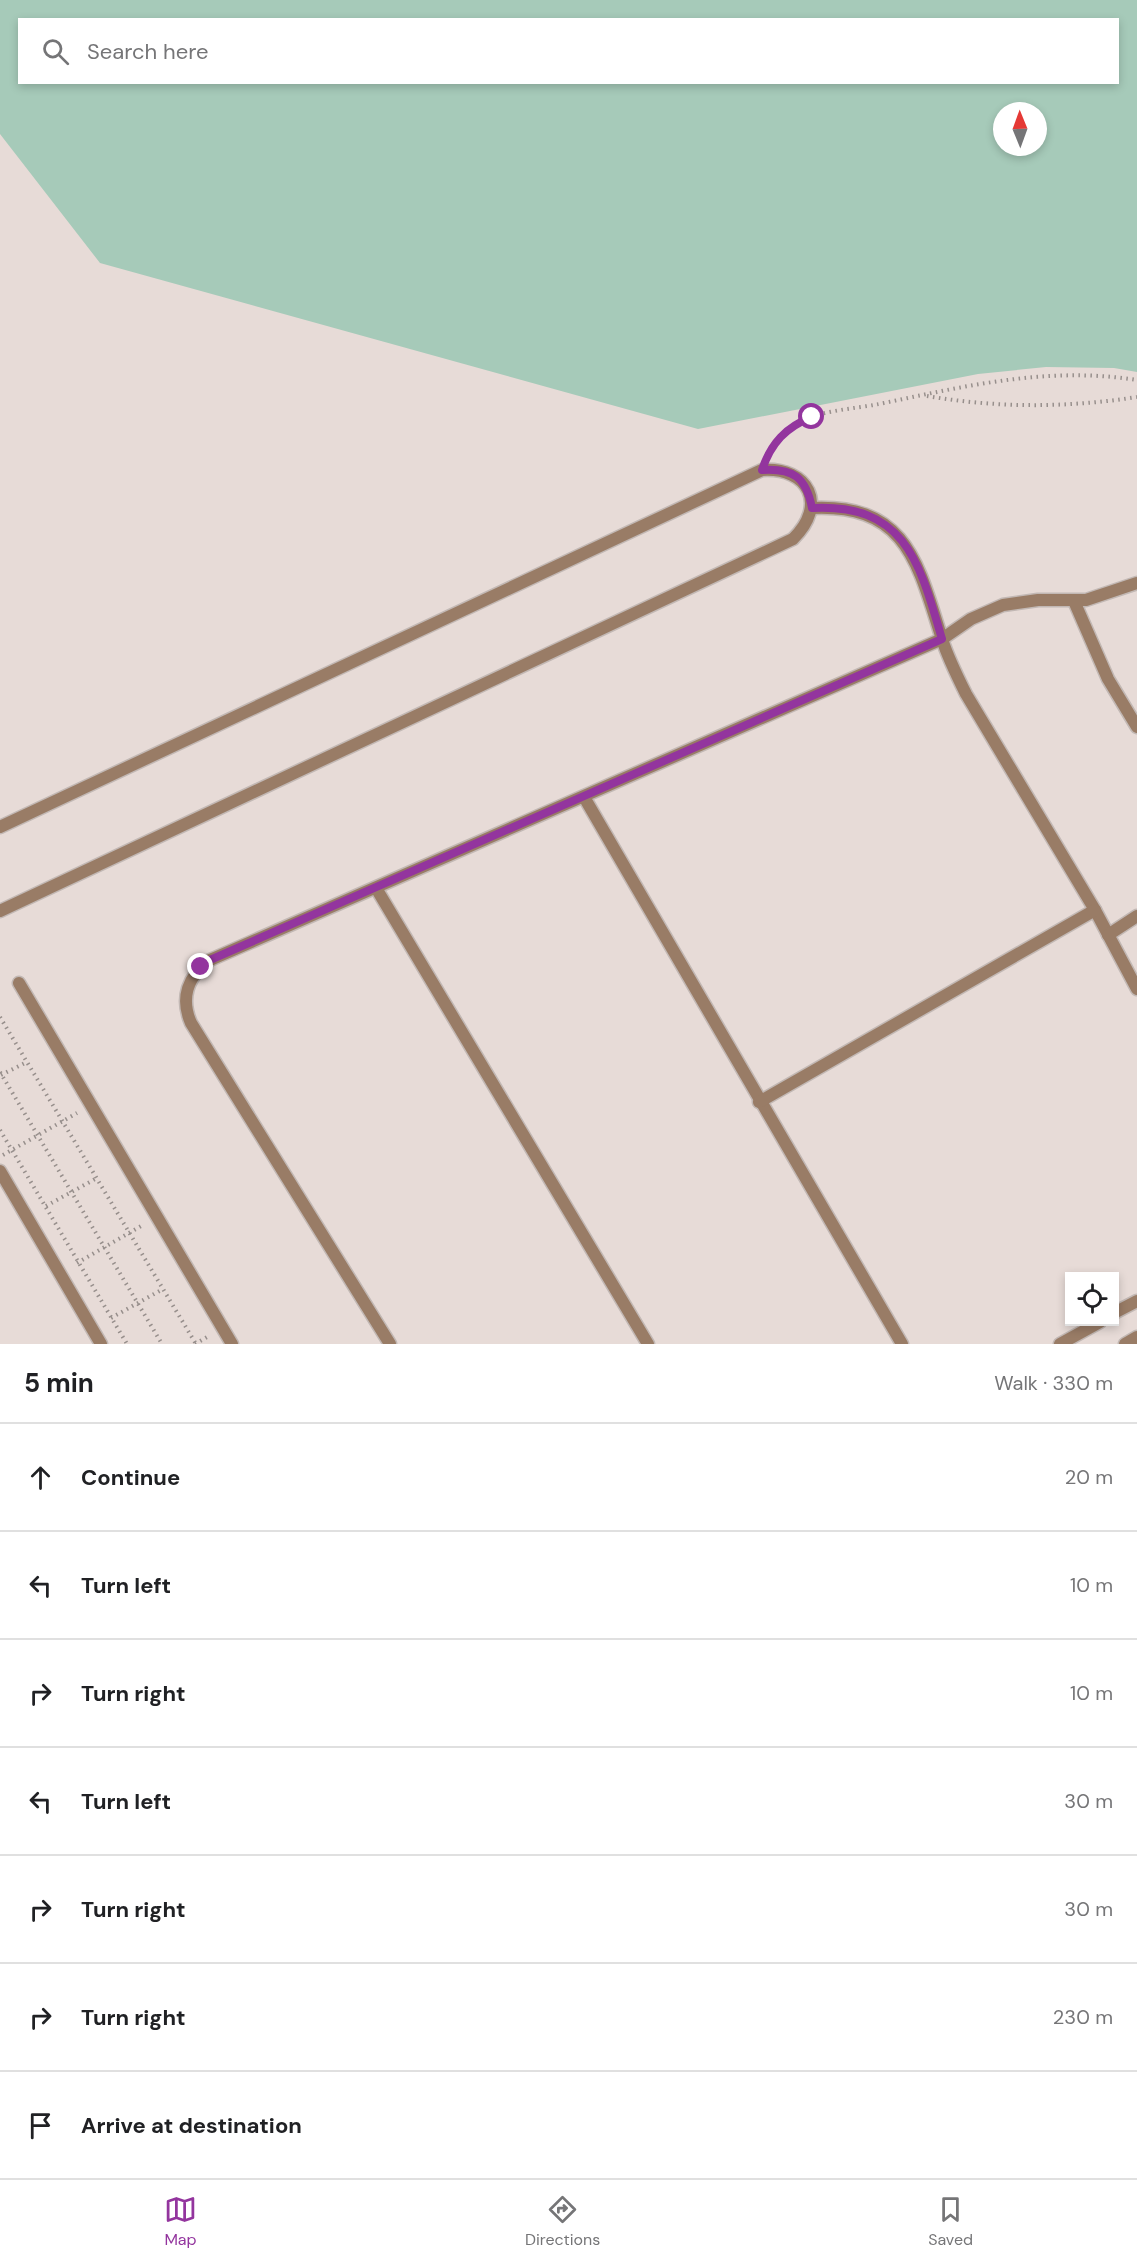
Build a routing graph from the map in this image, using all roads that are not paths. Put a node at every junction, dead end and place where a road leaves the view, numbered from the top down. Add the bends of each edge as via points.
1 (812, 508) junction
2 (1137, 583) edge
3 (1074, 601) junction
4 (942, 639) junction
5 (1137, 727) edge
6 (584, 796) junction
7 (0, 827) edge
8 (376, 888) junction
9 (1095, 910) junction
10 (0, 911) edge
11 (1137, 916) edge
12 (1108, 935) junction
13 (19, 983) dead end
14 (1137, 989) edge
15 (759, 1102) junction
16 (0, 1171) edge
17 (1137, 1301) edge
18 (1119, 1310) edge
19 (1093, 1326) edge
20 (1137, 1337) edge
21 (101, 1344) edge
22 (232, 1344) edge
23 (390, 1344) edge
24 (648, 1344) edge
25 (902, 1344) edge
26 (1060, 1344) edge
27 (1125, 1344) edge

1 - 4 street via 849,509 897,535 909,549 923,579
1 - 7 street via 808,490 797,476 780,469 762,470
1 - 10 street via 806,526 793,539
2 - 3 street via 1097,598
3 - 4 street via 1038,600 1003,606 971,619
3 - 5 street via 1108,679
4 - 6 street
4 - 9 street via 966,694
6 - 8 street
6 - 15 street
8 - 23 street via 210,960 189,984 186,1005 191,1023
8 - 24 street
9 - 12 street
9 - 15 street
11 - 12 street
12 - 14 street
13 - 22 street
15 - 25 street
16 - 21 street
17 - 18 street
19 - 26 street
20 - 27 street

